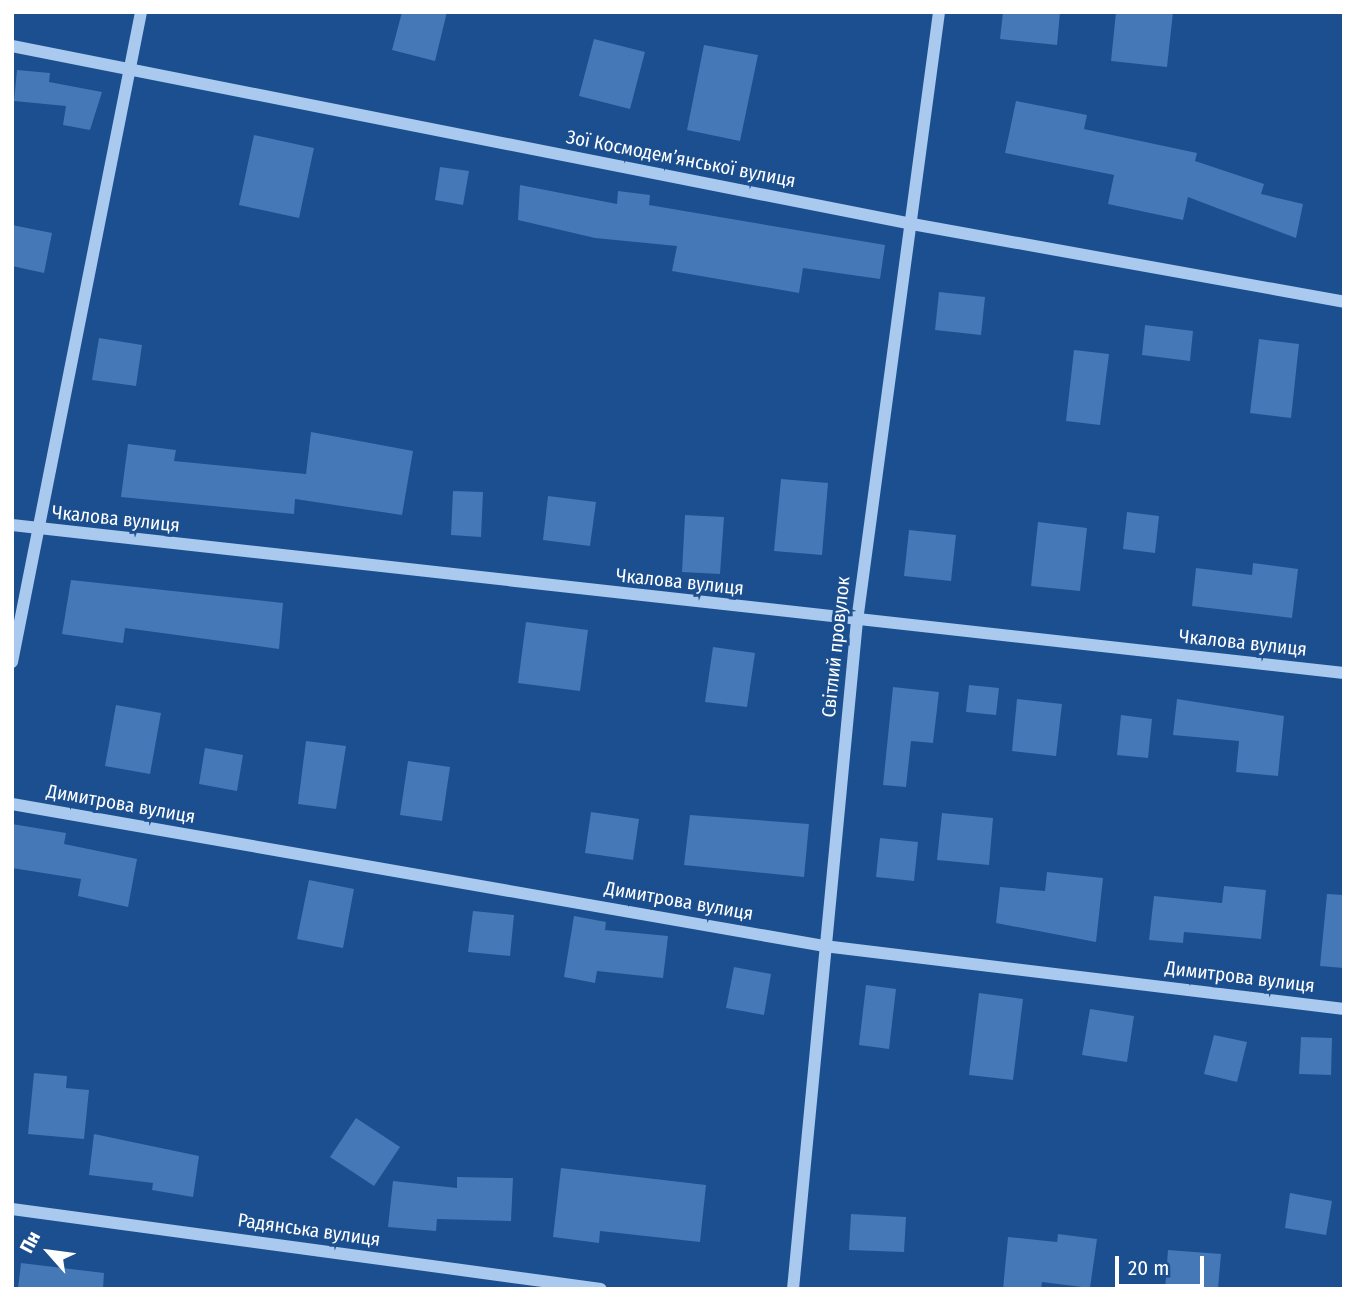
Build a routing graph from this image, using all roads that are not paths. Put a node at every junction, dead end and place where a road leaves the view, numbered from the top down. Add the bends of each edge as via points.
1 (141, 12) edge
2 (939, 12) edge
3 (12, 46) edge
4 (132, 71) junction
5 (912, 224) junction
6 (1344, 302) edge
7 (12, 525) edge
8 (41, 530) junction
9 (857, 621) junction
10 (12, 662) edge
11 (1344, 673) edge
12 (12, 804) edge
13 (824, 946) junction
14 (1344, 1009) edge
15 (12, 1209) edge
16 (601, 1289) edge
17 (793, 1289) edge

1 - 4 street
2 - 5 street, Світлий провулок
3 - 4 street, Зої Космодем’янської вулиця
4 - 5 street, Зої Космодем’янської вулиця
4 - 8 street
5 - 6 street, Зої Космодем’янської вулиця
5 - 9 street, Світлий провулок
7 - 8 street, Чкалова вулиця
8 - 9 street, Чкалова вулиця
8 - 10 street
9 - 11 street, Чкалова вулиця
9 - 13 street, Світлий провулок
12 - 13 street, Димитрова вулиця
13 - 14 street, Димитрова вулиця
13 - 17 street, Світлий провулок
15 - 16 street, Радянська вулиця

